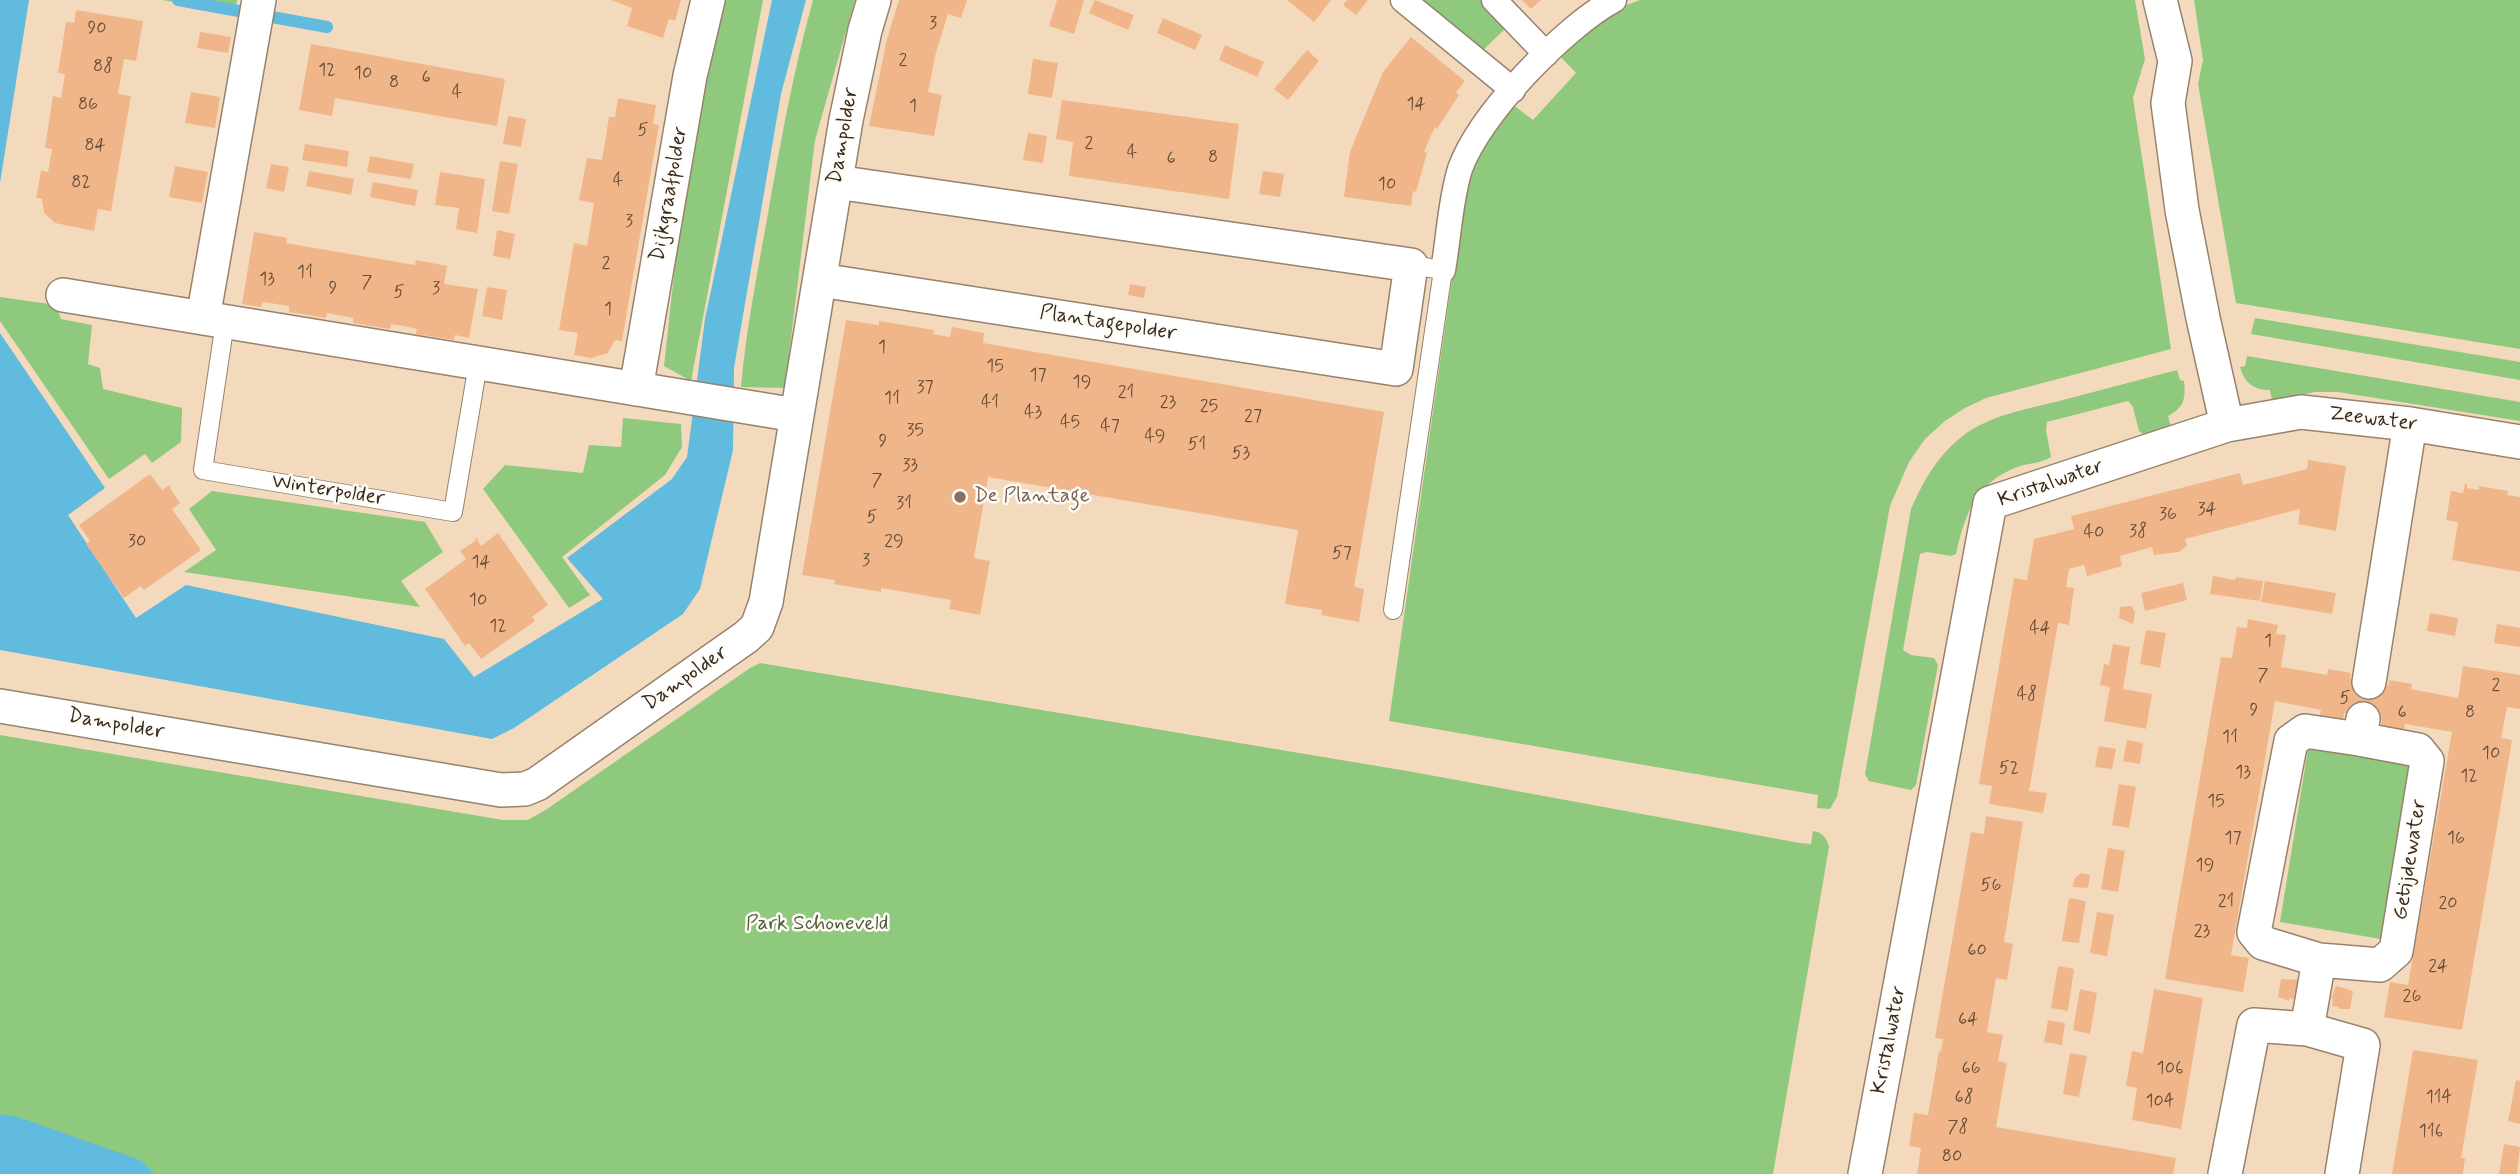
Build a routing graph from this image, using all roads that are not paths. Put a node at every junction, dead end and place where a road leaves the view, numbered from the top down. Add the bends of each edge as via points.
1 (259, 0) edge
2 (708, 0) edge
3 (874, 0) edge
4 (1403, 0) edge
5 (1494, 0) edge
6 (1614, 0) edge
7 (2160, 0) edge
8 (1546, 54) junction
9 (1513, 90) junction
10 (836, 182) junction
11 (1411, 265) junction
12 (1443, 270) junction
13 (820, 280) junction
14 (63, 295) dead end
15 (214, 320) junction
16 (478, 364) junction
17 (1412, 371) junction
18 (636, 389) junction
19 (796, 415) junction
20 (2410, 424) junction
21 (2227, 425) junction
22 (2520, 442) edge
23 (1393, 610) dead end
24 (2369, 682) dead end
25 (0, 706) edge
26 (2319, 960) junction
27 (2307, 1029) junction
28 (1865, 1174) edge
29 (2225, 1174) edge
30 (2342, 1174) edge

1 - 15 street, Winterpolder
2 - 18 street, Dijkgraafpolder via 690,76
3 - 10 street, Dampolder
4 - 9 street
5 - 8 street
6 - 8 street
7 - 21 street via 2175,61 2168,103 2182,210
8 - 9 street
9 - 12 street via 1460,169
10 - 11 street
10 - 13 street, Dampolder
11 - 12 lane
11 - 17 street
12 - 17 lane
13 - 17 street, Plantagepolder
13 - 19 street, Dampolder
14 - 15 street
15 - 16 street
15 - 16 lane, Winterpolder via 203,470 453,512
16 - 18 street
17 - 23 lane
18 - 19 street
19 - 25 street, Dampolder via 766,602 757,627 525,789 501,790
20 - 21 street, Zeewater via 2301,412
20 - 22 street, Zeewater
20 - 24 street
21 - 28 street, Kristalwater via 1990,503
26 - 26 street, Getijdewater via 2263,943 2254,932 2291,741 2305,731 2361,728 2418,750 2427,761 2396,951 2380,965
26 - 27 street
27 - 29 street via 2254,1025
27 - 30 street via 2363,1045

